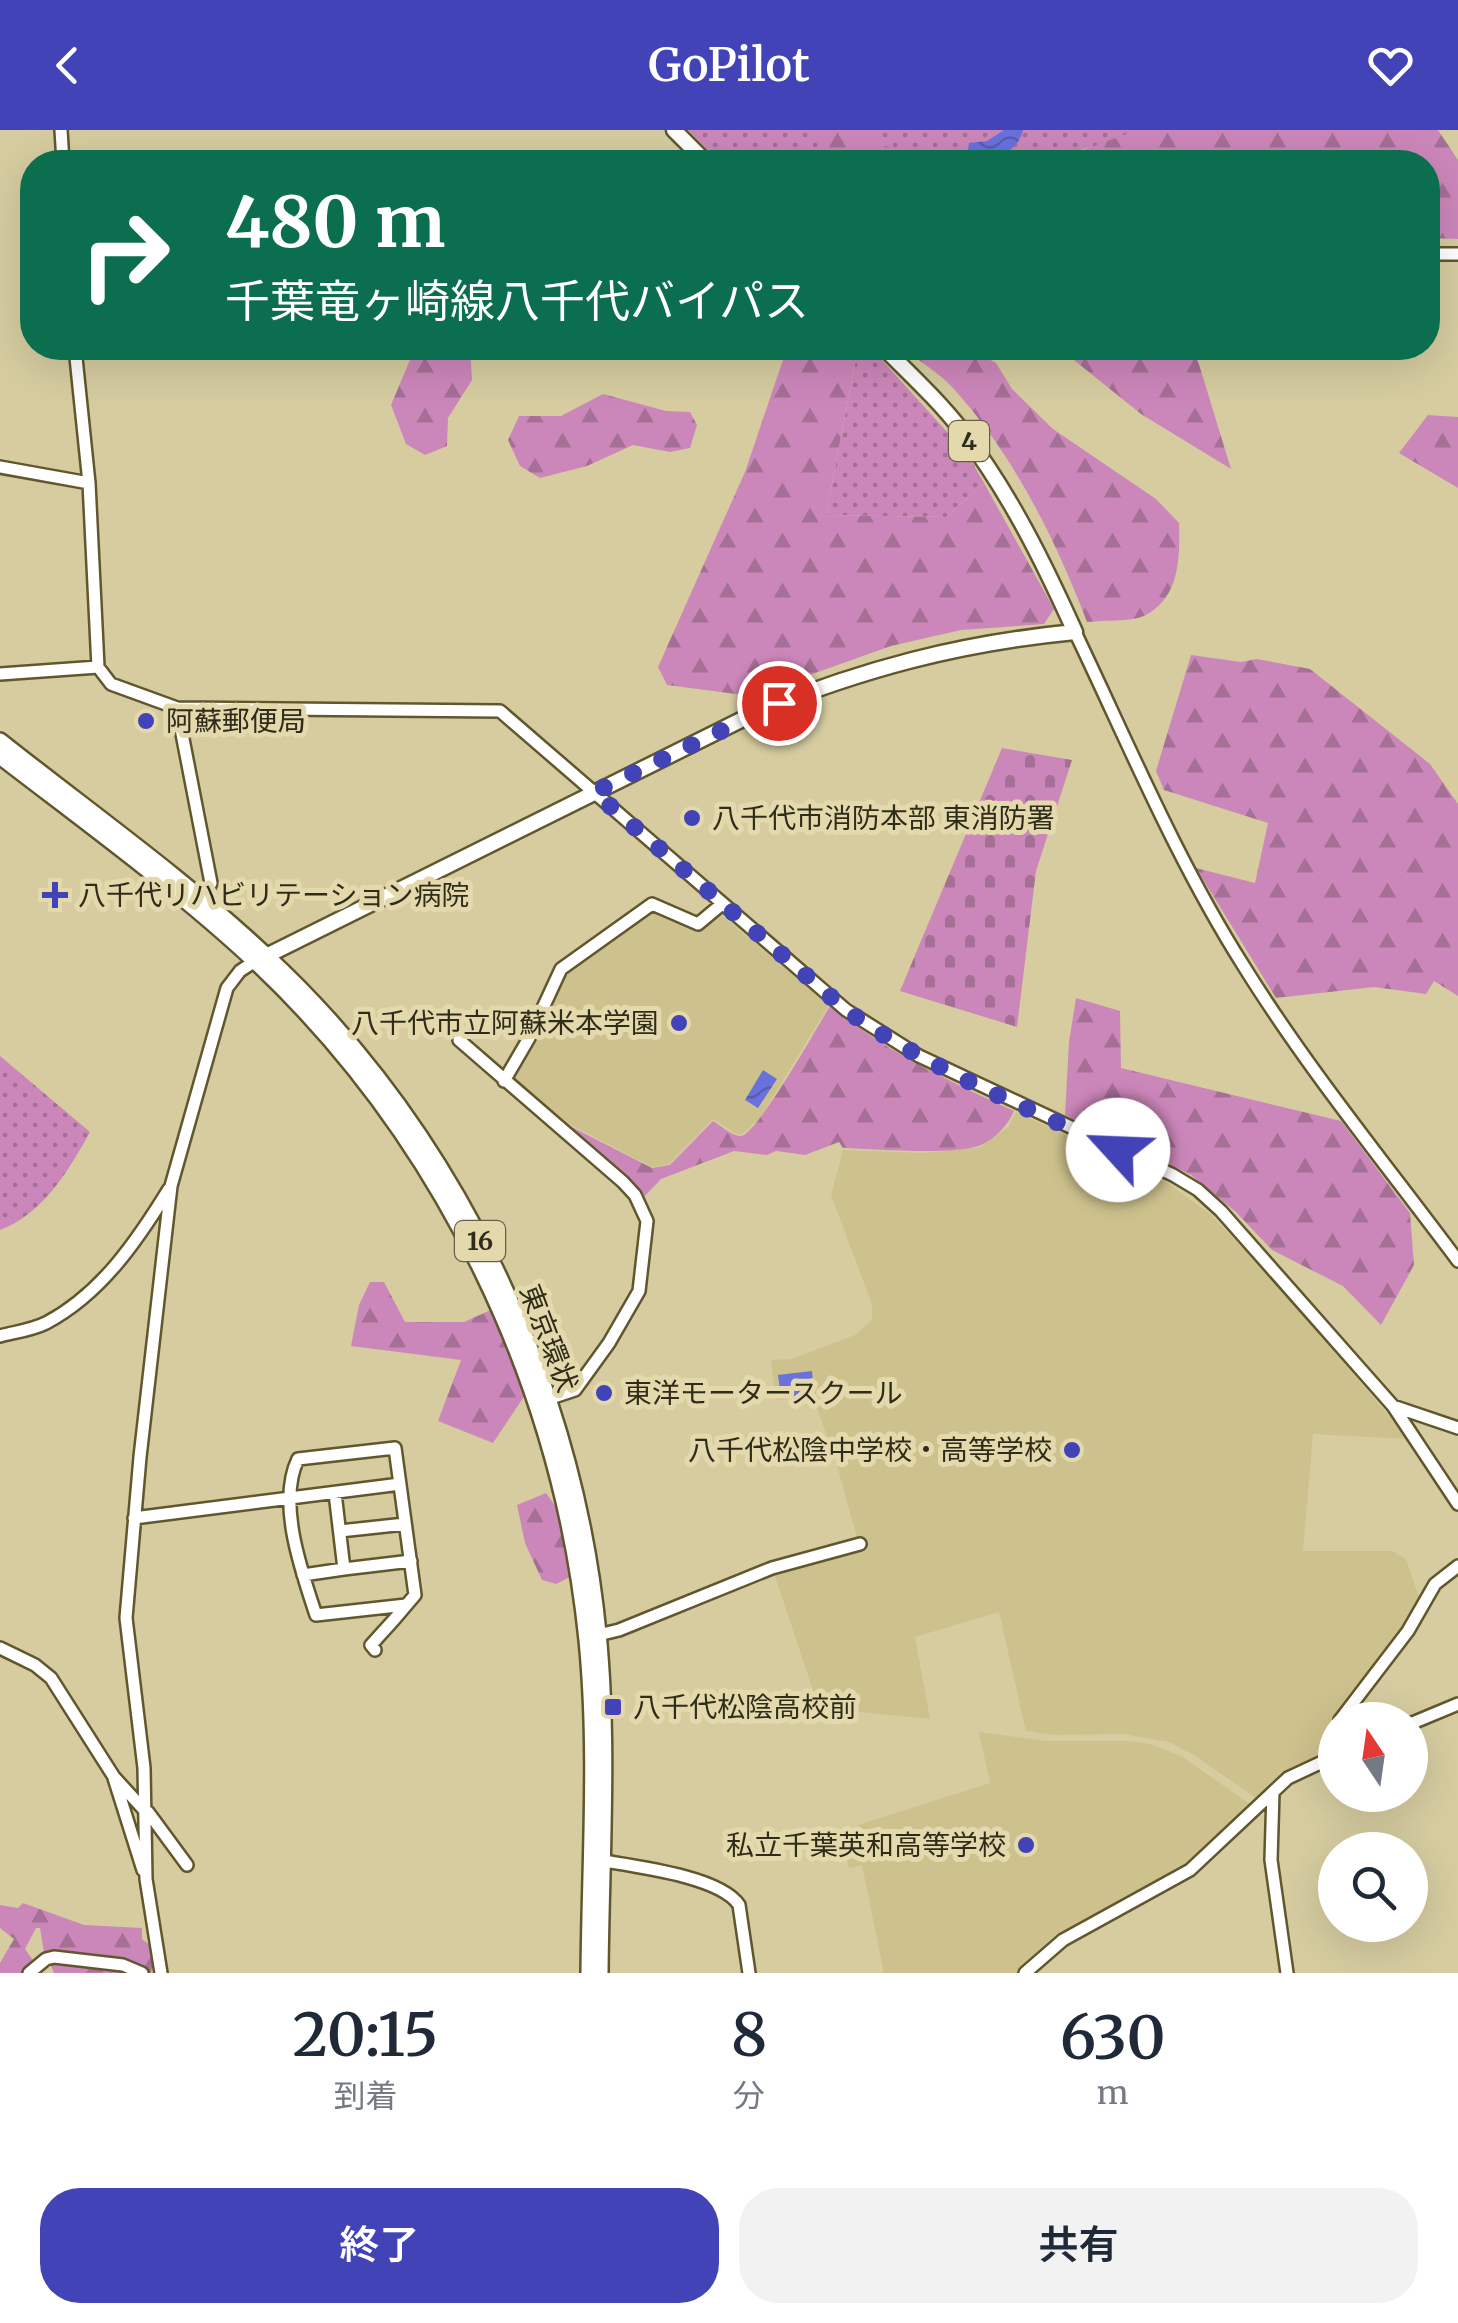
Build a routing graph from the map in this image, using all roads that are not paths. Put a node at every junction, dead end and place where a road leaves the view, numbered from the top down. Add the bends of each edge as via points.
1 (674, 130) edge
2 (694, 150) edge
3 (76, 360) edge
4 (896, 360) edge
5 (0, 467) edge
6 (89, 483) junction
7 (1075, 632) junction
8 (98, 667) junction
9 (0, 674) edge
10 (176, 708) junction
11 (0, 741) edge
12 (0, 756) edge
13 (594, 792) junction
14 (202, 900) junction
15 (722, 904) junction
16 (261, 959) junction
17 (459, 1040) dead end
18 (504, 1081) junction
19 (172, 1186) junction
20 (1458, 1261) edge
21 (0, 1336) edge
22 (548, 1399) junction
23 (1393, 1406) junction
24 (1458, 1428) edge
25 (400, 1484) junction
26 (335, 1493) junction
27 (288, 1499) junction
28 (1458, 1504) edge
29 (134, 1518) junction
30 (405, 1524) junction
31 (340, 1530) junction
32 (860, 1544) dead end
33 (411, 1562) junction
34 (1458, 1566) edge
35 (344, 1569) junction
36 (303, 1575) junction
37 (406, 1606) junction
38 (592, 1636) junction
39 (0, 1648) edge
40 (376, 1650) dead end
41 (1354, 1702) edge
42 (1458, 1704) edge
43 (1428, 1716) edge
44 (1318, 1764) edge
45 (114, 1776) junction
46 (1273, 1792) junction
47 (146, 1812) junction
48 (596, 1860) junction
49 (187, 1865) dead end
50 (146, 1878) junction
51 (29, 1973) edge
52 (142, 1973) edge
53 (161, 1973) edge
54 (589, 1973) edge
55 (600, 1973) edge
56 (749, 1973) edge
57 (1025, 1973) edge
58 (1286, 1973) edge

1 - 2 main road
3 - 6 street
4 - 7 main road, 4 via 990,469
5 - 6 street
6 - 8 street
7 - 13 main road via 950,649 842,679 755,713
7 - 20 street via 1189,873 1262,994
8 - 9 street
8 - 10 street via 111,684
10 - 13 street via 500,711
10 - 14 street via 211,883
11 - 14 highway, 東京環状 / 16
12 - 16 highway, 東京環状 / 16
13 - 15 street
13 - 16 main road
14 - 16 highway, 東京環状 / 16
15 - 18 street via 698,924 652,904 561,969
15 - 23 street via 874,1030 1198,1190
16 - 19 street via 240,970 227,988
16 - 22 highway, 東京環状 / 16 via 346,1039 440,1167 504,1289
16 - 38 highway, 東京環状 / 16 via 401,1131 487,1280 538,1406
17 - 18 street
18 - 22 street via 624,1182 646,1221 639,1291 574,1390
19 - 21 street via 118,1264 72,1308
19 - 29 street
22 - 38 highway, 東京環状 / 16 via 587,1550
23 - 24 street
23 - 28 street
25 - 26 street
25 - 27 street via 395,1448 298,1459
25 - 30 street
26 - 27 street
26 - 31 street
27 - 29 street
27 - 36 street
29 - 47 street via 126,1618
30 - 31 street
30 - 33 street
31 - 35 street
32 - 38 street via 772,1568
33 - 35 street
33 - 37 street via 415,1595
34 - 41 street via 1435,1584
35 - 36 street
36 - 37 street via 316,1615
37 - 40 street via 371,1645
38 - 48 highway, 東京環状 / 16
39 - 45 street via 51,1678
42 - 43 street
44 - 46 street
45 - 47 street
45 - 50 street
46 - 57 street via 1190,1870 1062,1940
46 - 58 street via 1272,1860
47 - 49 street
47 - 50 street
48 - 54 highway, 東京環状 / 16
48 - 55 highway, 東京環状 / 16
48 - 56 street via 696,1880 733,1896
50 - 53 street
51 - 52 street via 54,1958 123,1964

